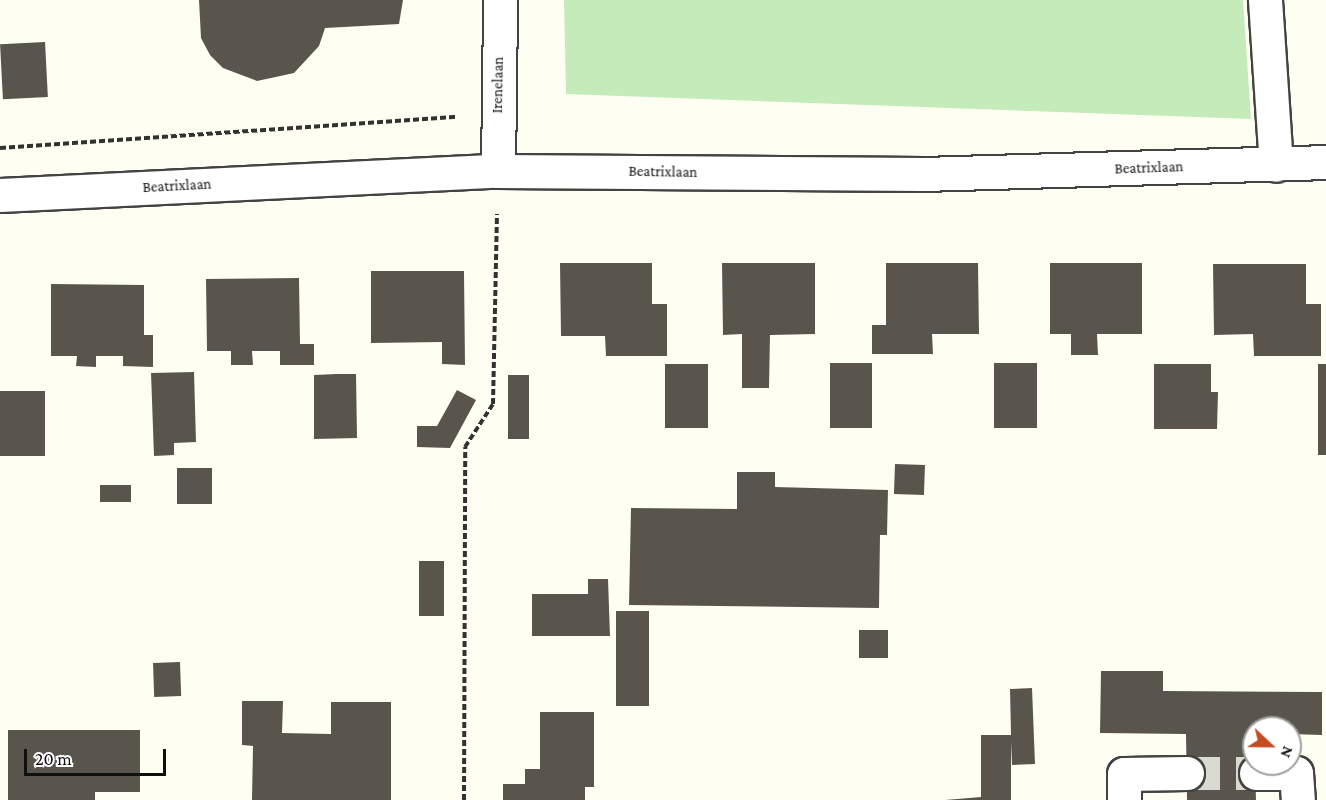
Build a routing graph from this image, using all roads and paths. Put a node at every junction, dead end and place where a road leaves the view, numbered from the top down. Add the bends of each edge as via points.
1 (500, 0) edge
2 (1265, 0) edge
3 (498, 114) junction
4 (0, 148) edge
5 (1326, 162) edge
6 (1276, 165) junction
7 (498, 171) junction
8 (0, 195) edge
9 (1187, 773) tunnel mouth
10 (1296, 776) edge
11 (464, 800) edge
12 (1124, 800) edge
13 (1298, 800) edge

1 - 3 street, Irenelaan
2 - 6 street
3 - 4 path
3 - 7 street, Irenelaan
5 - 6 street, Beatrixlaan
6 - 7 street, Beatrixlaan via 923,174
7 - 8 street, Beatrixlaan
7 - 11 path via 493,404 465,447
9 - 12 street via 1124,774
10 - 13 street

